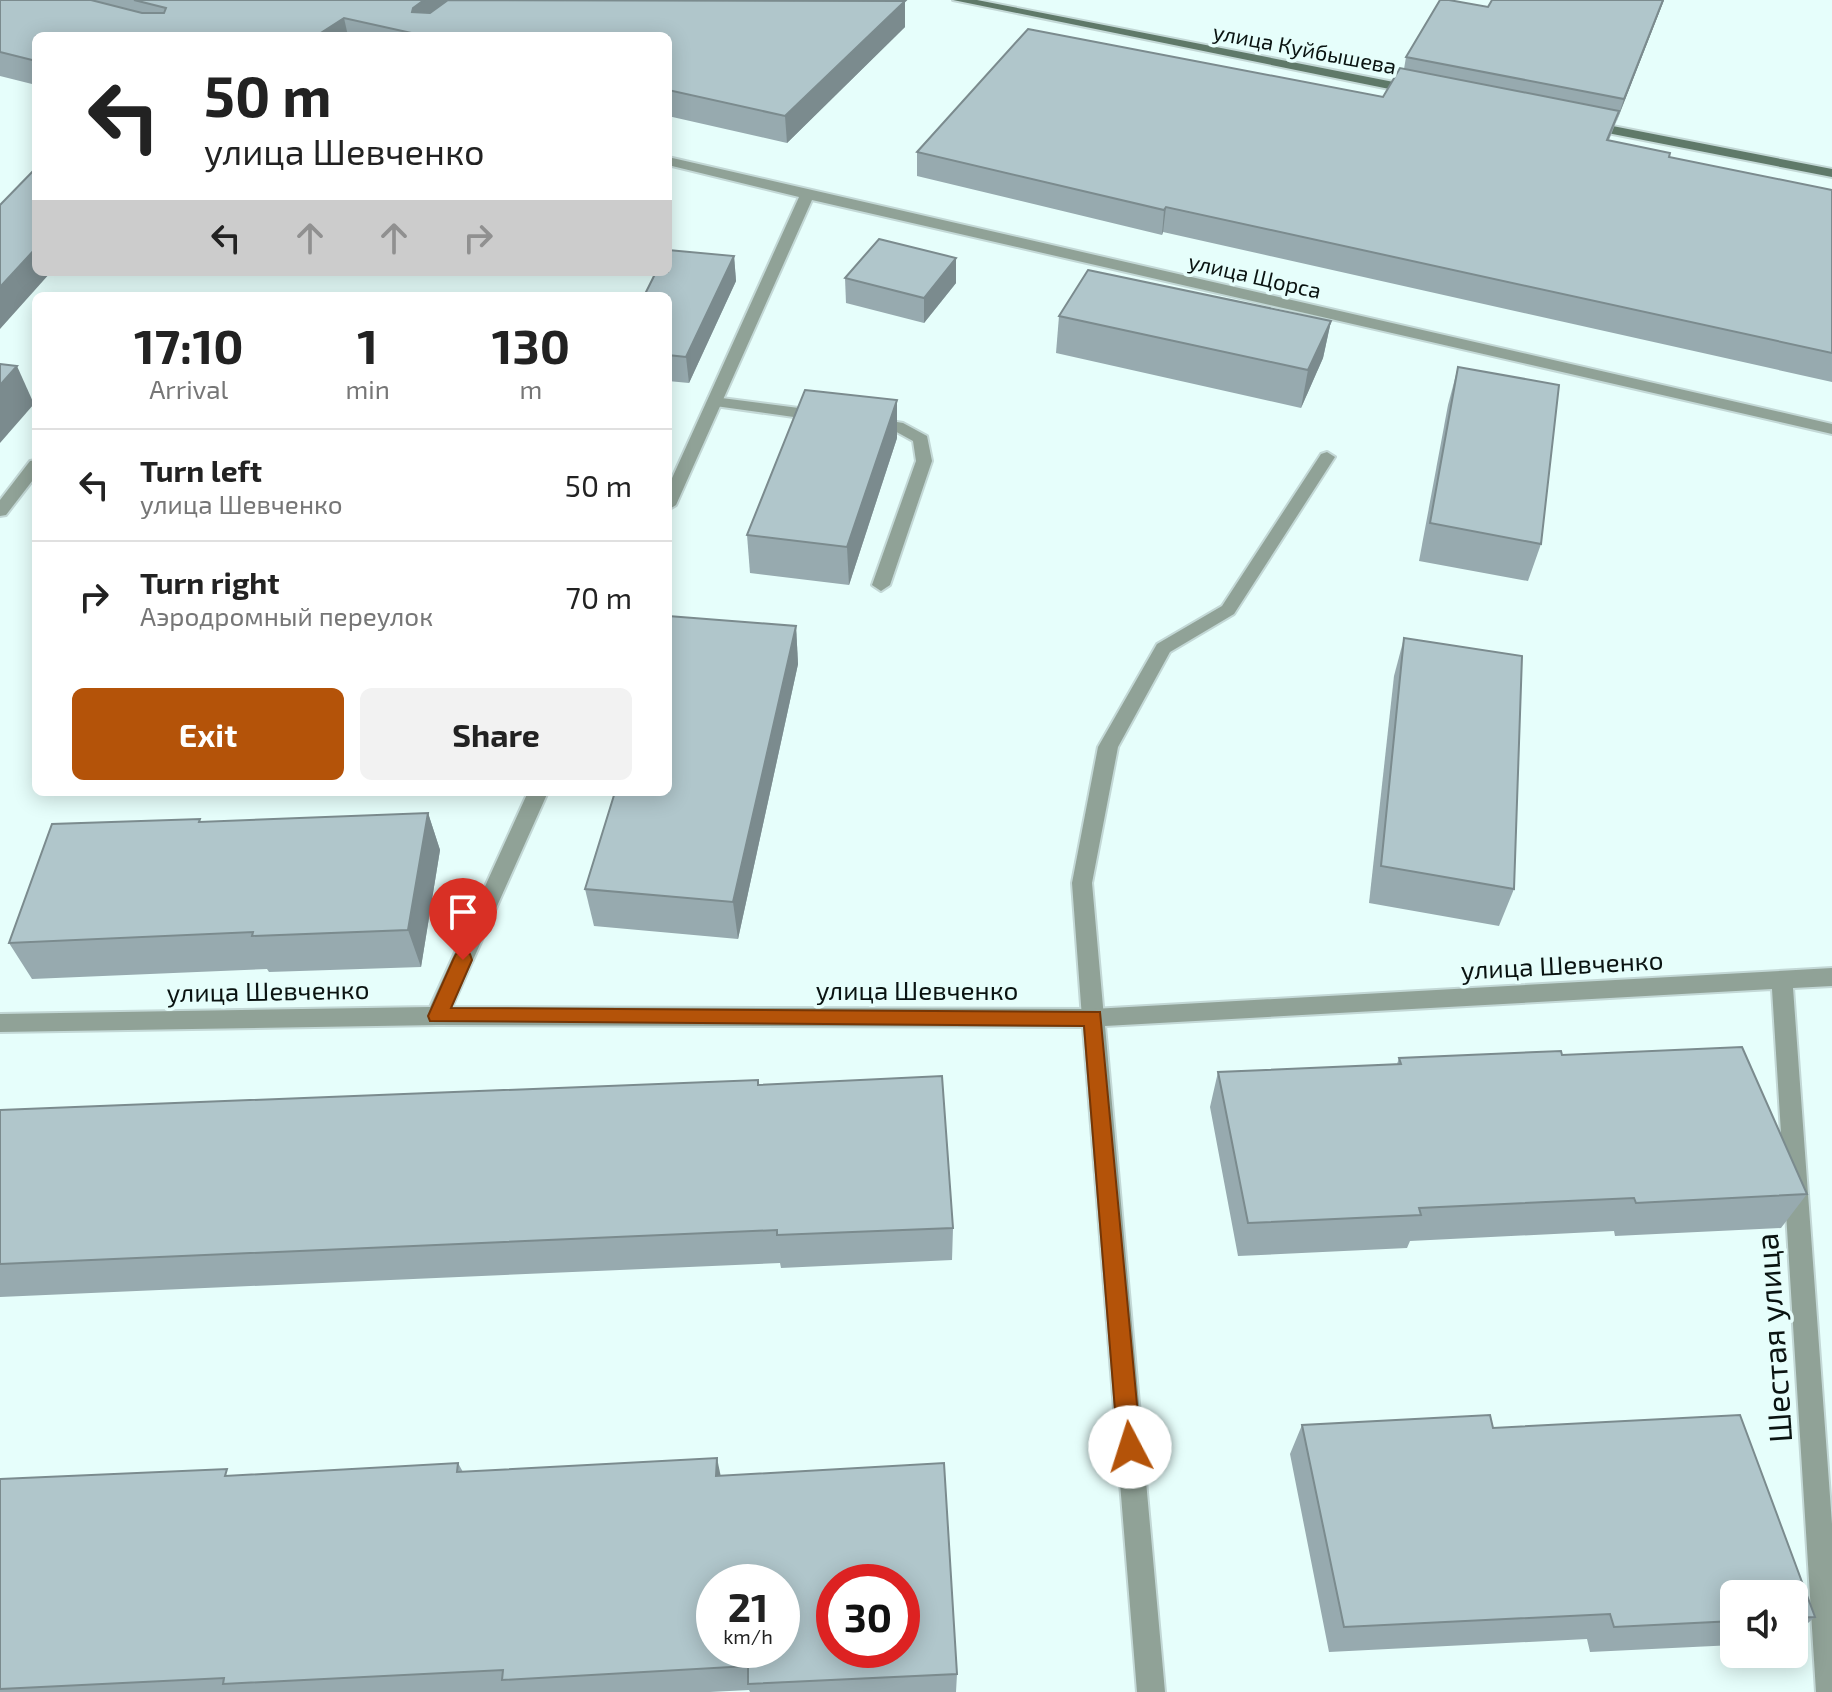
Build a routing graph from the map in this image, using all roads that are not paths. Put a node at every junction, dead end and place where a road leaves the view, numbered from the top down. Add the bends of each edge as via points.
1 (959, 0) edge
2 (1427, 93) edge
3 (1567, 121) edge
4 (672, 162) edge
5 (1832, 173) edge
6 (807, 195) junction
7 (714, 402) junction
8 (1832, 429) edge
9 (1327, 457) dead end
10 (32, 470) edge
11 (672, 496) edge
12 (0, 511) edge
13 (881, 585) dead end
14 (536, 796) edge
15 (1832, 977) edge
16 (1782, 980) junction
17 (437, 1016) junction
18 (1093, 1018) junction
19 (0, 1023) edge
20 (1151, 1692) edge
21 (1830, 1692) edge

1 - 2 street, улица Куйбышева
3 - 5 street
4 - 6 street, улица Щорса
6 - 7 street
6 - 8 street, улица Щорса
7 - 11 street
7 - 13 street via 897,426 921,439 924,461
9 - 18 street via 1228,610 1163,648 1108,747 1082,883
10 - 12 street
14 - 17 street
15 - 16 street, улица Шевченко
16 - 18 street, улица Шевченко
16 - 21 street, Шестая улица
17 - 18 street, улица Шевченко
17 - 19 street, улица Шевченко
18 - 20 street

